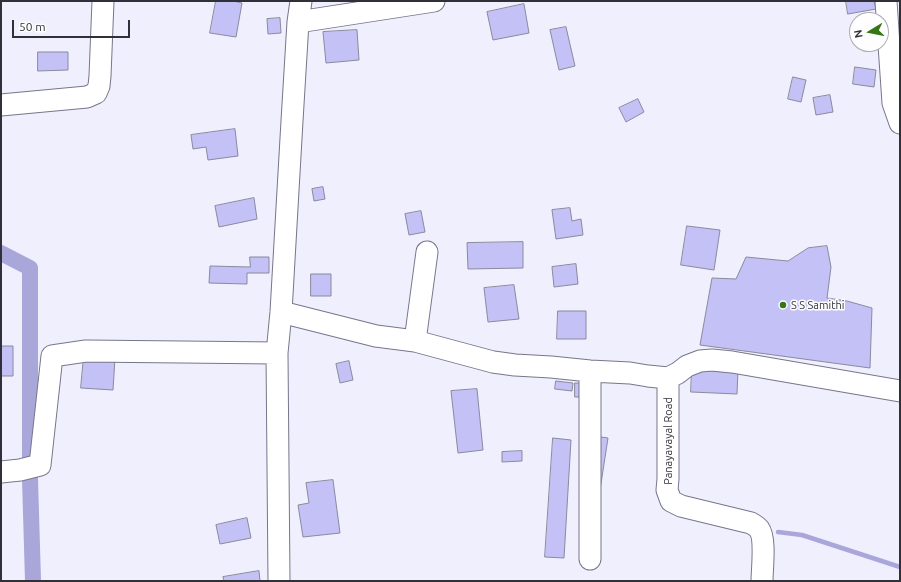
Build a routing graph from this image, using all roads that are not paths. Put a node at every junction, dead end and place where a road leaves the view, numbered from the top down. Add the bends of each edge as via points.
1 (103, 1) edge
2 (301, 1) edge
3 (434, 1) edge
4 (886, 1) edge
5 (298, 22) junction
6 (1, 105) edge
7 (900, 123) edge
8 (427, 252) dead end
9 (281, 312) junction
10 (415, 341) junction
11 (277, 353) junction
12 (590, 371) junction
13 (668, 378) junction
14 (900, 391) edge
15 (1, 472) edge
16 (590, 559) dead end
17 (279, 581) edge
18 (762, 581) edge

1 - 6 street via 100,76 96,94
2 - 5 street
3 - 5 street
4 - 7 street via 893,103
5 - 9 street
8 - 10 street
9 - 10 street via 376,336
9 - 11 street
10 - 12 street via 493,362
11 - 15 street via 86,351 52,356 40,465
11 - 17 street
12 - 13 street via 624,372
12 - 16 street
13 - 14 street via 687,366 712,360
13 - 18 street, Panayavayal Road via 668,490 671,501 681,506 751,523 759,529 763,547

